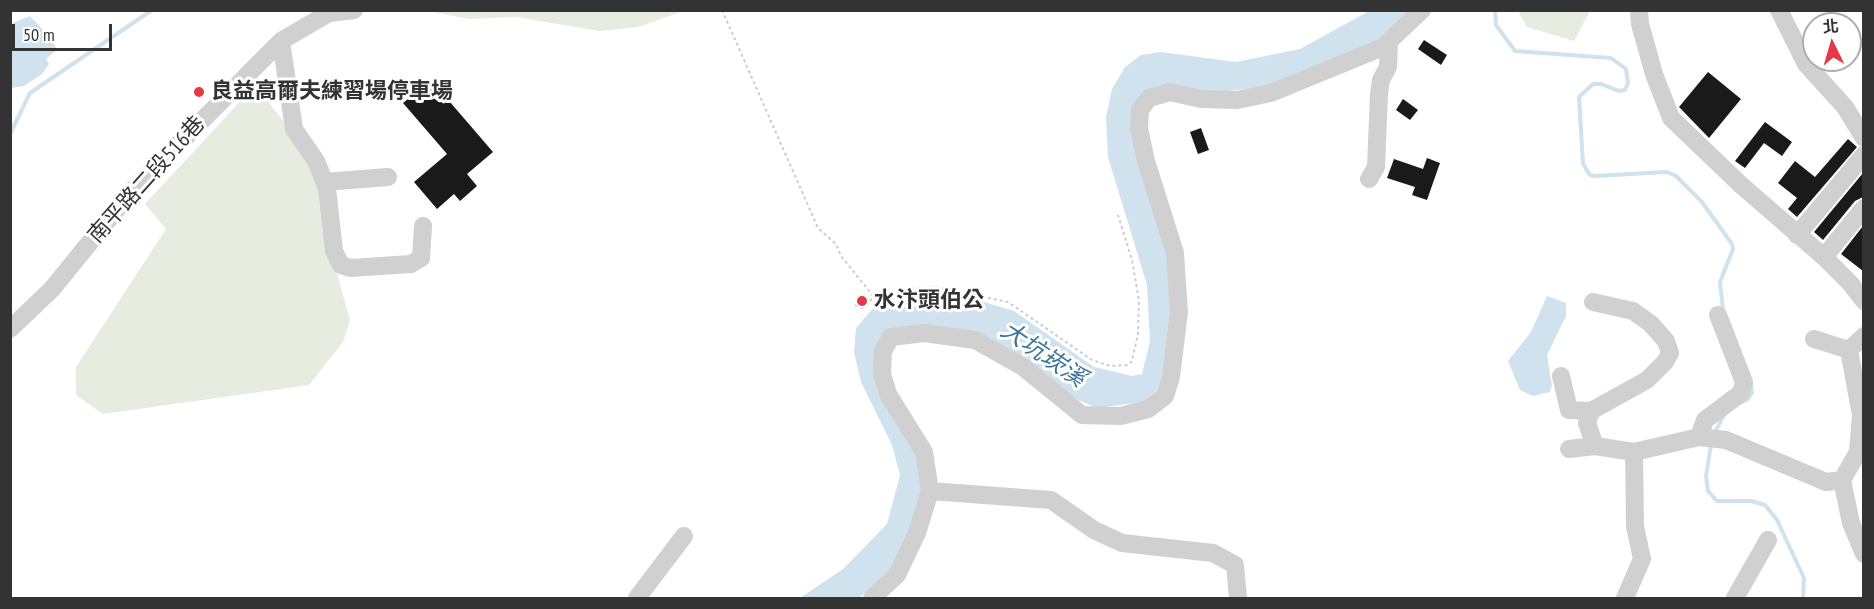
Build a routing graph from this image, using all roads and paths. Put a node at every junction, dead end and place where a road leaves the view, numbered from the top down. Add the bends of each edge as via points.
1 (354, 10) edge
2 (722, 10) edge
3 (1422, 10) edge
4 (1639, 10) edge
5 (1779, 10) edge
6 (281, 41) junction
7 (1389, 42) junction
8 (1863, 138) edge
9 (1863, 155) edge
10 (388, 177) dead end
11 (1369, 178) dead end
12 (324, 182) junction
13 (1863, 208) edge
14 (1117, 212) dead end
15 (423, 226) dead end
16 (1797, 235) junction
17 (1824, 257) junction
18 (874, 297) junction
19 (1863, 301) edge
20 (1593, 302) dead end
21 (855, 305) dead end
22 (1718, 315) dead end
23 (10, 329) edge
24 (1863, 336) edge
25 (1814, 339) dead end
26 (1850, 350) junction
27 (1561, 376) dead end
28 (1591, 411) junction
29 (1708, 438) junction
30 (1595, 446) junction
31 (1569, 449) dead end
32 (1635, 452) junction
33 (1842, 480) junction
34 (930, 491) junction
35 (684, 536) dead end
36 (1768, 540) dead end
37 (1863, 554) edge
38 (637, 598) edge
39 (872, 598) edge
40 (1238, 598) edge
41 (1625, 598) edge
42 (1736, 598) edge

1 - 6 street, 南平路二段516巷 via 329,13
2 - 18 path via 818,228 836,244
3 - 7 street
4 - 16 street via 1654,74 1671,118
5 - 8 street via 1806,64 1845,107
6 - 12 street via 294,129 316,161
6 - 23 street, 南平路二段516巷 via 138,185 52,289
7 - 11 street via 1388,67 1380,80 1376,167
7 - 34 street via 1271,93 1237,100 1201,99 1170,92 1149,98 1140,110 1139,128 1146,161 1175,253 1179,312 1165,396 1148,409 1121,416 1082,415 1023,367 975,340 924,333 891,338 883,351 882,374 888,394 924,452
9 - 16 street
10 - 12 street
12 - 15 street via 334,251 341,265 350,268 411,264 421,258
13 - 17 street
14 - 18 path via 1132,260 1139,301 1138,334 1128,365 1110,366 1092,360 1008,302 936,287
16 - 17 street
17 - 19 street
18 - 21 path via 862,308
20 - 28 street via 1633,311 1651,324 1670,352 1647,380
22 - 29 street via 1744,382 1741,393 1705,420
24 - 26 street
25 - 26 street
26 - 33 street via 1861,415 1858,452
27 - 28 street via 1569,410
28 - 30 street via 1587,423
29 - 32 street
29 - 33 street via 1826,482
30 - 31 street
30 - 32 street
32 - 41 street via 1635,514 1642,559
33 - 37 street via 1851,523
34 - 39 street via 917,533 897,575
34 - 40 street via 1051,500 1094,530 1122,543 1213,554 1234,565
35 - 38 street
36 - 42 street

